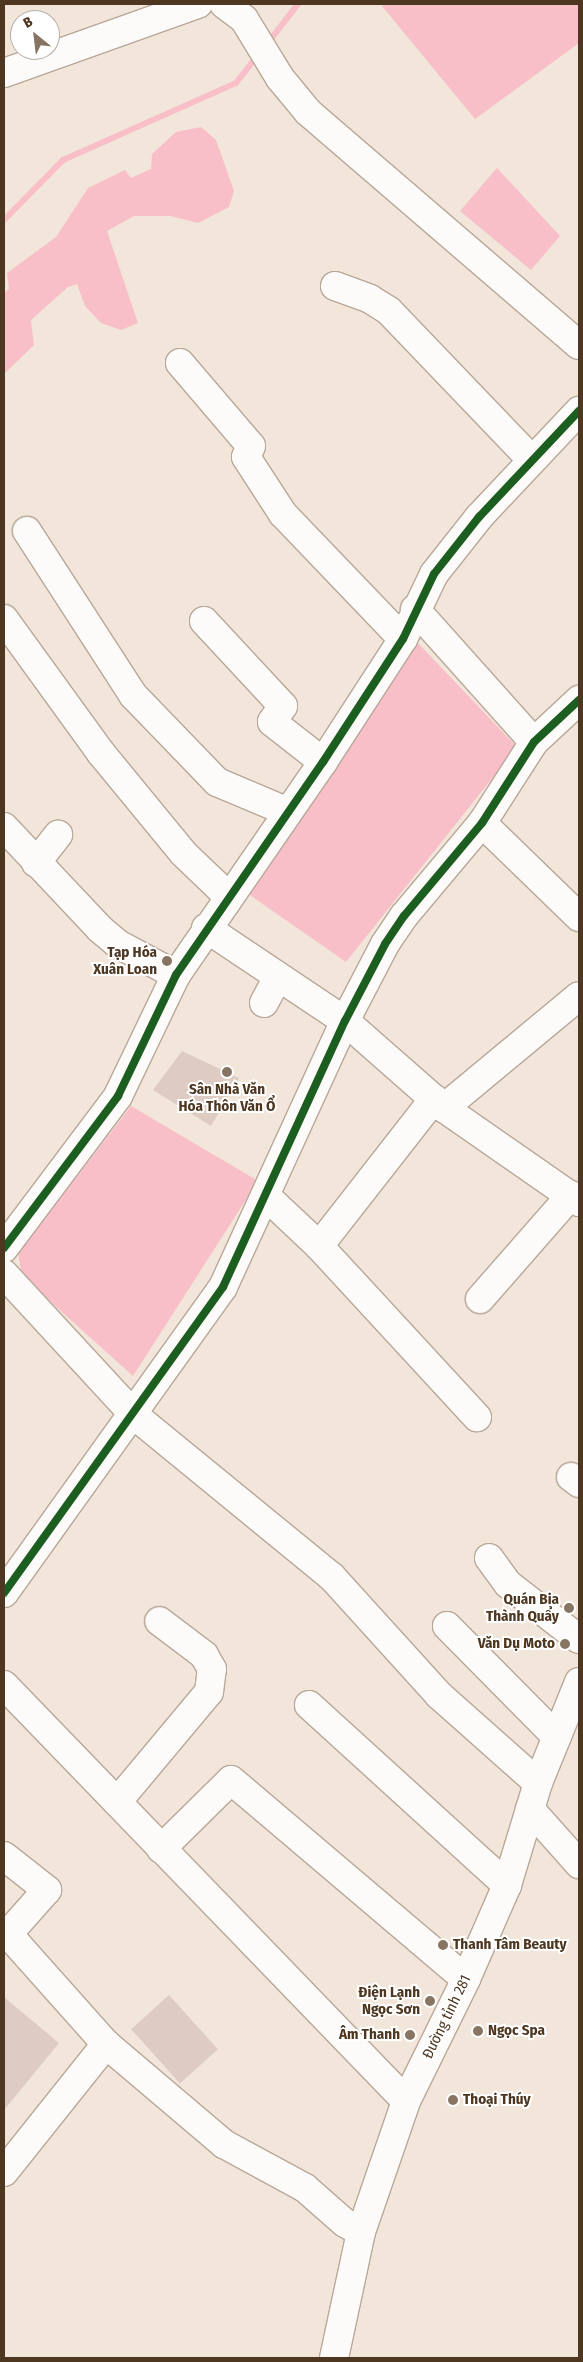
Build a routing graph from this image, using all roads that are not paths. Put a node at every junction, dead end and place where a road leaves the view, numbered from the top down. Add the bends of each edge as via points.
1 (198, 4) edge
2 (224, 4) edge
3 (4, 73) edge
4 (335, 286) dead end
5 (579, 345) edge
6 (180, 362) dead end
7 (579, 410) edge
8 (531, 459) junction
9 (27, 530) dead end
10 (415, 609) junction
11 (4, 619) edge
12 (204, 621) dead end
13 (403, 638) junction
14 (579, 700) edge
15 (534, 742) junction
16 (323, 762) junction
17 (288, 812) junction
18 (482, 824) junction
19 (4, 827) edge
20 (58, 835) dead end
21 (36, 863) junction
22 (228, 896) junction
23 (579, 917) edge
24 (206, 928) junction
25 (176, 975) junction
26 (278, 976) junction
27 (579, 996) edge
28 (264, 1003) dead end
29 (345, 1021) junction
30 (439, 1104) junction
31 (267, 1197) junction
32 (575, 1198) edge
33 (319, 1246) junction
34 (4, 1248) edge
35 (4, 1274) edge
36 (480, 1298) dead end
37 (134, 1415) junction
38 (477, 1417) dead end
39 (489, 1558) dead end
40 (4, 1593) edge
41 (159, 1621) dead end
42 (447, 1626) dead end
43 (579, 1639) edge
44 (579, 1682) edge
45 (4, 1685) edge
46 (308, 1705) dead end
47 (557, 1737) junction
48 (538, 1783) junction
49 (117, 1802) junction
50 (530, 1808) junction
51 (161, 1848) junction
52 (4, 1856) edge
53 (579, 1864) edge
54 (507, 1885) junction
55 (6, 1936) edge
56 (466, 1980) junction
57 (106, 2044) junction
58 (406, 2101) junction
59 (4, 2172) edge
60 (361, 2232) junction
61 (334, 2358) edge

1 - 3 street
2 - 5 street via 244,19 280,78 308,112
4 - 8 street via 370,299 389,311
6 - 13 street via 251,446 246,457 283,514
7 - 8 street
8 - 10 street via 479,516 434,574
9 - 17 street via 133,695 217,782
10 - 13 street
10 - 15 street
11 - 22 street via 108,761 183,853
12 - 16 street via 284,706 272,722
13 - 16 street
14 - 15 street
15 - 18 street
16 - 17 street
17 - 22 street
18 - 23 street
18 - 29 street via 404,916 385,944
19 - 21 street
20 - 21 street
21 - 25 street via 118,944
22 - 24 street
24 - 25 street
24 - 26 street
25 - 34 street via 118,1096
26 - 28 street
26 - 29 street
27 - 30 street
29 - 30 street
29 - 31 street
30 - 32 street
30 - 33 street
31 - 33 street
31 - 37 street via 223,1287
32 - 36 street
33 - 38 street
35 - 37 street
37 - 40 street
37 - 48 street via 332,1577 439,1694
39 - 43 street via 508,1584
41 - 49 street via 204,1655 212,1670 209,1692
42 - 47 street
44 - 47 street, Đường tỉnh 281
45 - 49 street
46 - 54 street
47 - 48 street, Đường tỉnh 281
48 - 50 street, Đường tỉnh 281
49 - 51 street
50 - 53 street
50 - 54 street, Đường tỉnh 281
51 - 56 street via 231,1780
51 - 58 street
52 - 55 street via 47,1890
54 - 56 street, Đường tỉnh 281
55 - 57 street
56 - 58 street, Đường tỉnh 281
57 - 59 street
57 - 60 street via 224,2144 305,2188 344,2223
58 - 60 street, Đường tỉnh 281
60 - 61 street, Đường tỉnh 281

